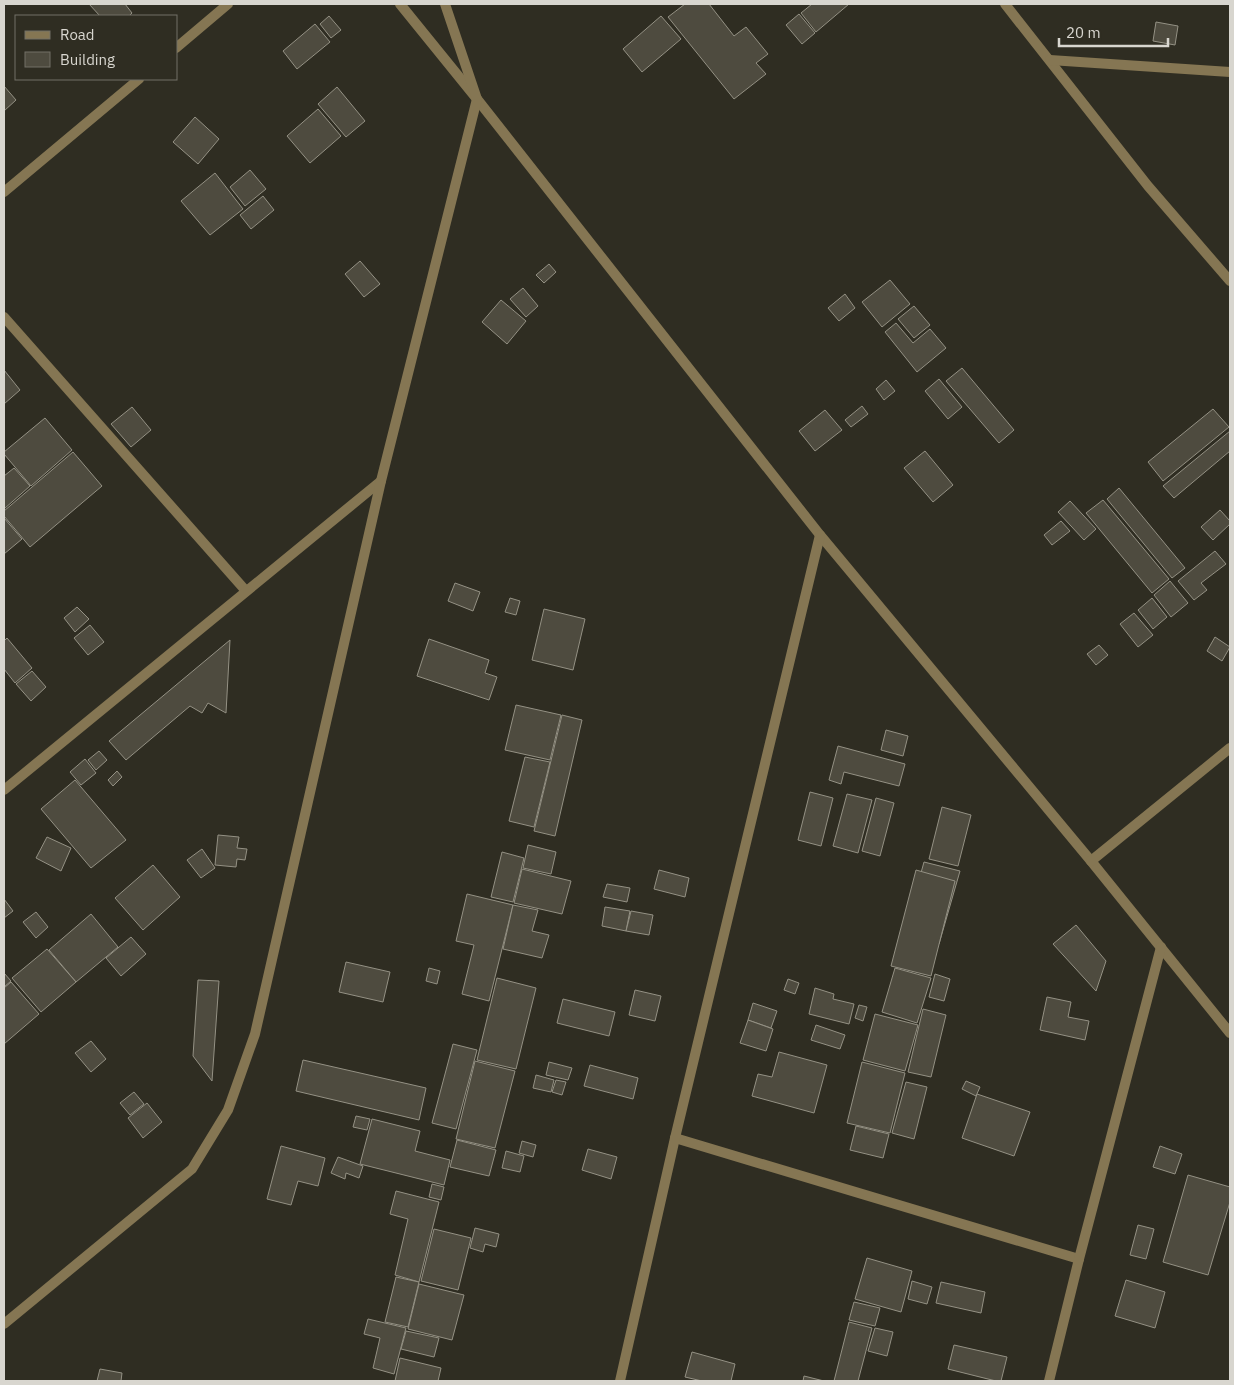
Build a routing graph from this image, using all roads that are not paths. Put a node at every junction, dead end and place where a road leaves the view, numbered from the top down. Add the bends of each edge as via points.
1 (228, 4) edge
2 (400, 4) edge
3 (445, 4) edge
4 (1005, 4) edge
5 (178, 46) edge
6 (1050, 60) junction
7 (1230, 72) edge
8 (138, 80) edge
9 (477, 99) junction
10 (4, 192) edge
11 (1230, 281) edge
12 (4, 316) edge
13 (381, 481) junction
14 (820, 535) junction
15 (246, 592) junction
16 (1230, 748) edge
17 (4, 790) edge
18 (1091, 861) junction
19 (1161, 947) junction
20 (1230, 1033) edge
21 (674, 1138) junction
22 (1079, 1259) junction
23 (4, 1324) edge
24 (620, 1381) edge
25 (1049, 1381) edge

1 - 5 street
2 - 9 street
3 - 9 street
4 - 6 street
6 - 7 street
6 - 11 street via 1148,186
8 - 10 street
9 - 13 street
9 - 14 street
12 - 15 street
13 - 15 street
13 - 23 street via 255,1034 228,1110 192,1169
14 - 18 street
14 - 21 street
15 - 17 street
16 - 18 street
18 - 19 street
19 - 20 street
19 - 22 street
21 - 22 street
21 - 24 street
22 - 25 street

